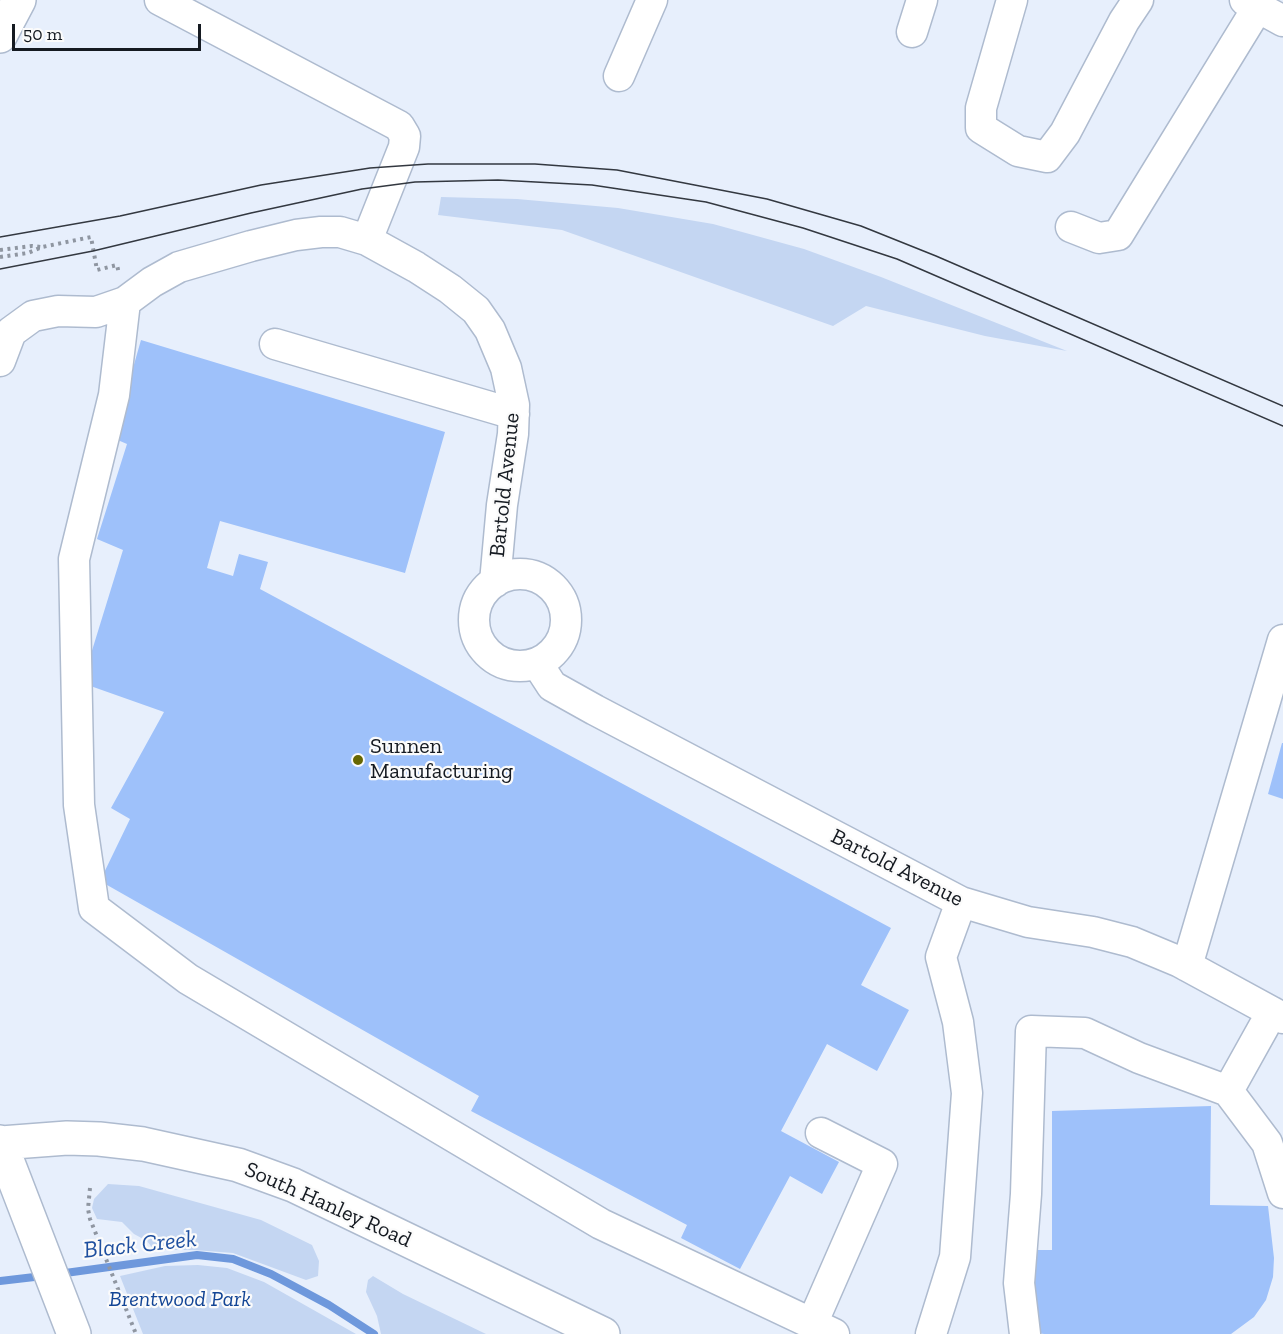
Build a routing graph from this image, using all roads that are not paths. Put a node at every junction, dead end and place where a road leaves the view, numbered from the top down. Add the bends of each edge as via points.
1 (19, 0) edge
2 (160, 0) edge
3 (652, 0) edge
4 (922, 0) edge
5 (1012, 0) edge
6 (1138, 0) edge
7 (1262, 9) edge
8 (912, 32) dead end
9 (0, 36) edge
10 (619, 76) dead end
11 (1071, 227) dead end
12 (366, 240) junction
13 (123, 293) junction
14 (275, 344) dead end
15 (0, 361) edge
16 (514, 414) junction
17 (495, 582) junction
18 (1283, 640) edge
19 (537, 663) junction
20 (1278, 678) edge
21 (961, 902) junction
22 (1187, 966) junction
23 (1277, 1015) edge
24 (1228, 1091) junction
25 (821, 1132) dead end
26 (0, 1143) edge
27 (1283, 1193) edge
28 (823, 1329) edge
29 (74, 1334) edge
30 (603, 1334) edge
31 (931, 1334) edge
32 (1025, 1334) edge

1 - 9 main road
2 - 12 street via 399,126 405,136 404,147
3 - 10 street
4 - 8 street
5 - 6 street via 981,108 981,128 1017,151 1047,157 1065,133
7 - 11 street via 1118,236 1099,238
12 - 13 street, Bartold Avenue via 340,232 321,232 251,246 179,267
12 - 16 street, Bartold Avenue via 416,267 476,310 490,330 506,368
13 - 15 street, Bartold Avenue via 96,312 33,315 11,332
13 - 28 street via 114,395 74,559 79,805 94,908 188,979 601,1224
14 - 16 street
16 - 17 street, Bartold Avenue
17 - 19 street, Bartold Avenue via 484,592 474,620 483,648 507,664
17 - 19 street, Bartold Avenue via 522,574 535,577 556,592 563,605 566,618 559,646
18 - 20 street
19 - 21 street, Bartold Avenue via 552,686
20 - 22 street
21 - 22 street, Bartold Avenue via 1028,922 1132,942
21 - 31 street via 941,957 958,1022 967,1093 955,1257
22 - 23 street, Bartold Avenue
23 - 24 street
24 - 27 street via 1267,1143
24 - 32 street via 1085,1033 1031,1031 1019,1283
25 - 28 street via 882,1164
26 - 29 main road
26 - 30 main road, South Hanley Road via 99,1139 143,1144 238,1165 293,1185

